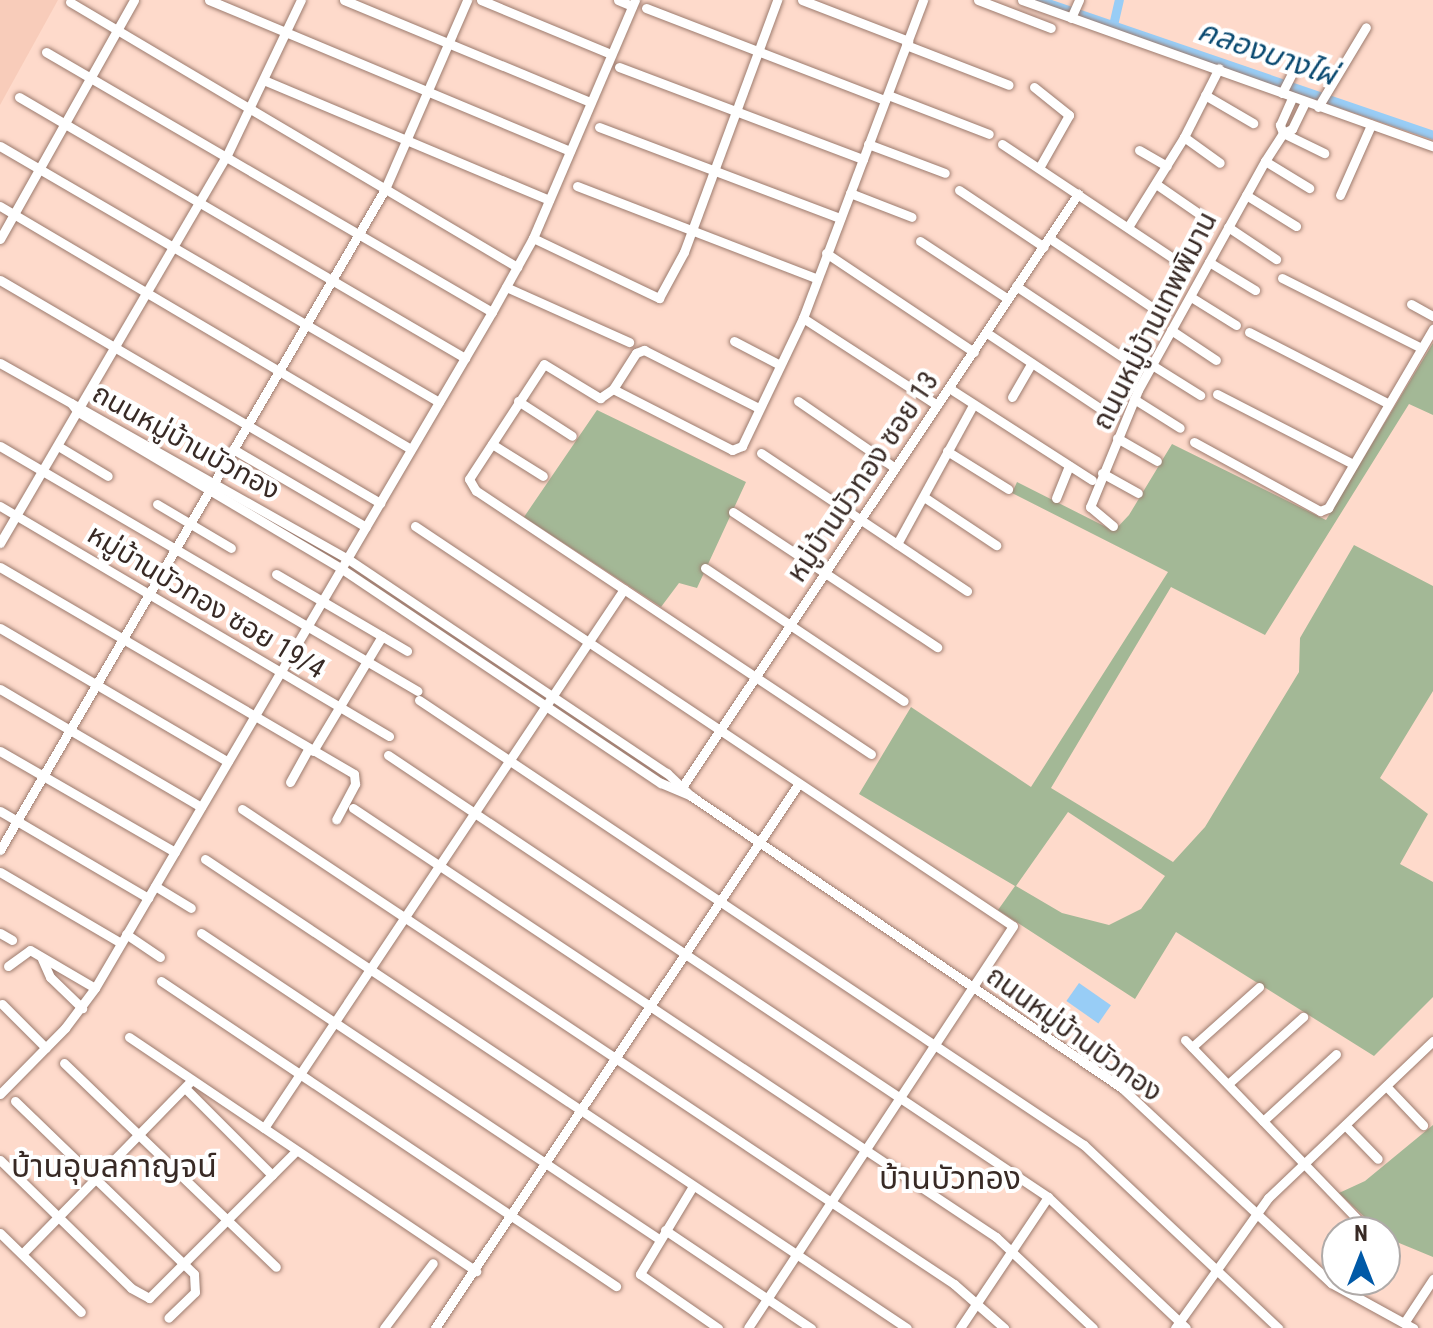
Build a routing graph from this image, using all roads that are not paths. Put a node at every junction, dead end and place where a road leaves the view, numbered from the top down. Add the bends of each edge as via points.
1 (134, 0) edge
2 (209, 0) edge
3 (301, 0) edge
4 (344, 0) edge
5 (467, 0) edge
6 (481, 0) edge
7 (618, 0) edge
8 (802, 0) edge
9 (923, 0) edge
10 (978, 0) edge
11 (1022, 0) edge
12 (1079, 0) edge
13 (774, 1) edge
14 (70, 2) edge
15 (633, 3) edge
16 (646, 8) dead end
17 (1073, 16) junction
18 (1366, 27) dead end
19 (1051, 28) dead end
20 (120, 31) junction
21 (287, 33) junction
22 (907, 43) junction
23 (450, 44) junction
24 (46, 52) dead end
25 (759, 52) junction
26 (611, 54) junction
27 (1297, 63) dead end
28 (619, 67) dead end
29 (1219, 68) junction
30 (94, 79) junction
31 (266, 81) junction
32 (1009, 85) dead end
33 (1034, 87) dead end
34 (429, 92) junction
35 (1286, 93) junction
36 (1205, 95) junction
37 (19, 97) dead end
38 (886, 97) junction
39 (590, 102) junction
40 (1305, 102) junction
41 (1319, 105) junction
42 (252, 110) junction
43 (735, 110) junction
44 (1253, 123) dead end
45 (67, 124) junction
46 (1371, 125) junction
47 (599, 127) dead end
48 (1283, 133) junction
49 (989, 134) dead end
50 (1184, 137) junction
51 (408, 140) junction
52 (1432, 143) edge
53 (868, 144) junction
54 (1002, 144) dead end
55 (0, 146) edge
56 (1139, 150) dead end
57 (570, 151) junction
58 (1324, 153) dead end
59 (226, 157) junction
60 (863, 159) junction
61 (1265, 161) junction
62 (1220, 163) dead end
63 (1167, 166) junction
64 (713, 168) junction
65 (1039, 168) junction
66 (39, 169) junction
67 (945, 173) dead end
68 (1156, 184) junction
69 (577, 186) dead end
70 (1309, 188) dead end
71 (385, 189) junction
72 (959, 190) dead end
73 (850, 193) junction
74 (1078, 194) junction
75 (1246, 195) junction
76 (1340, 195) dead end
77 (549, 200) junction
78 (200, 203) junction
79 (0, 206) edge
80 (1198, 213) dead end
81 (14, 214) junction
82 (912, 217) dead end
83 (840, 218) junction
84 (1296, 226) dead end
85 (1128, 227) junction
86 (1228, 227) junction
87 (692, 230) junction
88 (358, 234) junction
89 (533, 238) junction
90 (0, 239) edge
91 (920, 241) dead end
92 (1047, 243) junction
93 (174, 247) junction
94 (826, 253) junction
95 (1276, 259) dead end
96 (1179, 262) dead end
97 (1209, 262) junction
98 (517, 267) junction
99 (816, 278) junction
100 (1282, 278) dead end
101 (0, 280) edge
102 (333, 280) junction
103 (1016, 286) junction
104 (506, 287) junction
105 (1255, 290) dead end
106 (147, 293) junction
107 (1191, 297) junction
108 (1008, 299) junction
109 (1411, 304) dead end
110 (1153, 308) dead end
111 (492, 312) junction
112 (1433, 316) edge
113 (803, 318) junction
114 (305, 325) junction
115 (1236, 325) dead end
116 (1433, 329) edge
117 (1171, 330) junction
118 (1249, 332) dead end
119 (987, 333) junction
120 (734, 341) dead end
121 (629, 342) dead end
122 (115, 347) junction
123 (1421, 348) junction
124 (974, 352) junction
125 (465, 358) junction
126 (1216, 360) dead end
127 (0, 363) edge
128 (1032, 363) junction
129 (1133, 364) dead end
130 (780, 365) junction
131 (1152, 365) junction
132 (279, 370) junction
133 (949, 388) junction
134 (613, 389) junction
135 (1217, 394) dead end
136 (1200, 395) dead end
137 (1012, 397) dead end
138 (1134, 399) junction
139 (518, 401) junction
140 (798, 401) dead end
141 (439, 402) junction
142 (1389, 404) junction
143 (937, 405) junction
144 (973, 405) junction
145 (759, 408) junction
146 (80, 409) junction
147 (1113, 417) dead end
148 (248, 425) junction
149 (1180, 428) dead end
150 (572, 436) dead end
151 (1117, 438) junction
152 (1194, 442) dead end
153 (492, 444) junction
154 (0, 446) edge
155 (58, 446) junction
156 (233, 449) junction
157 (411, 449) junction
158 (947, 451) junction
159 (761, 453) dead end
160 (1157, 461) dead end
161 (1353, 464) junction
162 (1069, 466) junction
163 (895, 468) junction
164 (43, 471) junction
165 (1102, 473) junction
166 (108, 476) dead end
167 (543, 476) dead end
168 (1092, 480) dead end
169 (211, 486) junction
170 (1008, 489) dead end
171 (1138, 493) dead end
172 (924, 497) junction
173 (1056, 498) dead end
174 (380, 503) junction
175 (157, 504) dead end
176 (0, 506) edge
177 (733, 512) dead end
178 (16, 516) junction
179 (861, 520) junction
180 (189, 523) junction
181 (415, 526) dead end
182 (1113, 526) dead end
183 (366, 527) junction
184 (0, 543) edge
185 (897, 544) junction
186 (996, 545) dead end
187 (175, 548) junction
188 (231, 548) dead end
189 (348, 559) junction
190 (0, 567) edge
191 (705, 568) dead end
192 (342, 569) junction
193 (825, 573) junction
194 (276, 574) dead end
195 (624, 589) junction
196 (967, 591) dead end
197 (148, 592) junction
198 (322, 601) junction
199 (790, 624) junction
200 (308, 627) junction
201 (0, 628) edge
202 (382, 636) junction
203 (122, 639) junction
204 (589, 641) junction
205 (937, 647) dead end
206 (407, 651) dead end
207 (367, 662) junction
208 (281, 672) junction
209 (755, 677) junction
210 (96, 685) junction
211 (0, 689) edge
212 (552, 697) junction
213 (904, 701) dead end
214 (546, 706) junction
215 (340, 707) junction
216 (254, 717) junction
217 (69, 729) junction
218 (721, 730) junction
219 (389, 736) dead end
220 (310, 750) junction
221 (0, 751) edge
222 (871, 754) dead end
223 (388, 755) dead end
224 (511, 760) junction
225 (228, 762) junction
226 (42, 775) junction
227 (290, 782) dead end
228 (799, 783) junction
229 (681, 789) junction
230 (201, 807) junction
231 (353, 808) dead end
232 (242, 809) dead end
233 (0, 811) edge
234 (476, 813) junction
235 (336, 819) dead end
236 (17, 821) junction
237 (760, 845) junction
238 (0, 850) edge
239 (175, 852) junction
240 (205, 859) dead end
241 (440, 865) junction
242 (0, 872) edge
243 (155, 886) junction
244 (148, 898) junction
245 (723, 903) junction
246 (191, 908) dead end
247 (406, 918) junction
248 (0, 933) edge
249 (201, 933) dead end
250 (123, 938) junction
251 (12, 940) dead end
252 (686, 954) junction
253 (160, 957) dead end
254 (42, 959) junction
255 (8, 966) dead end
256 (370, 970) junction
257 (161, 981) dead end
258 (1259, 987) dead end
259 (95, 988) junction
260 (975, 989) junction
261 (2, 1004) dead end
262 (650, 1006) junction
263 (82, 1008) junction
264 (1303, 1017) dead end
265 (335, 1022) junction
266 (129, 1037) dead end
267 (937, 1046) junction
268 (46, 1048) junction
269 (1430, 1049) edge
270 (1336, 1054) dead end
271 (616, 1059) junction
272 (64, 1063) dead end
273 (301, 1075) junction
274 (0, 1078) edge
275 (188, 1084) junction
276 (1228, 1084) junction
277 (1386, 1086) junction
278 (4, 1090) edge
279 (900, 1097) junction
280 (15, 1101) dead end
281 (581, 1111) junction
282 (1263, 1121) junction
283 (1345, 1125) junction
284 (1423, 1125) dead end
285 (264, 1128) junction
286 (139, 1134) junction
287 (865, 1149) junction
288 (296, 1151) junction
289 (1378, 1159) dead end
290 (0, 1160) edge
291 (546, 1163) junction
292 (1304, 1164) junction
293 (272, 1175) junction
294 (95, 1180) junction
295 (693, 1186) junction
296 (1048, 1197) junction
297 (832, 1203) junction
298 (1257, 1214) junction
299 (512, 1216) junction
300 (1354, 1216) edge
301 (59, 1217) junction
302 (227, 1220) junction
303 (0, 1233) edge
304 (662, 1234) junction
305 (1011, 1249) junction
306 (22, 1254) junction
307 (796, 1254) junction
308 (433, 1263) dead end
309 (184, 1264) junction
310 (276, 1267) dead end
311 (1216, 1269) junction
312 (476, 1271) junction
313 (1433, 1279) edge
314 (616, 1286) dead end
315 (767, 1298) junction
316 (977, 1302) junction
317 (81, 1312) dead end
318 (168, 1318) dead end
319 (1180, 1326) edge
320 (1409, 1326) edge
321 (384, 1328) edge
322 (435, 1328) edge
323 (718, 1328) edge
324 (748, 1328) edge
325 (811, 1328) edge
326 (907, 1328) edge
327 (960, 1328) edge
328 (1004, 1328) edge
329 (1093, 1328) edge
330 (1278, 1328) edge

1 - 20 street
2 - 21 street
3 - 21 street
4 - 23 street
5 - 23 street
6 - 26 street
7 - 15 street
8 - 22 street
9 - 22 street
10 - 19 street
11 - 17 street
12 - 17 street
13 - 25 street
14 - 20 street
15 - 26 street
16 - 25 street
17 - 29 street
18 - 41 street
20 - 30 street
20 - 42 street
21 - 31 street
21 - 34 street
22 - 32 street
22 - 38 street
23 - 34 street
23 - 39 street
24 - 30 street
25 - 38 street
25 - 43 street
26 - 39 street
27 - 35 street, ถนนหมู่บ้านเทพพิมาน
28 - 43 street
29 - 35 street
29 - 36 street
30 - 45 street
30 - 59 street
31 - 42 street
31 - 51 street
33 - 65 street via 1069,115
34 - 51 street
34 - 57 street
35 - 40 street
35 - 48 street, ถนนหมู่บ้านเทพพิมาน
36 - 44 street
36 - 50 street
37 - 45 street
38 - 49 street
38 - 53 street
39 - 57 street
40 - 41 street
40 - 48 street, ถนนหมู่บ้านเทพพิมาน via 1292,129
41 - 46 street
42 - 59 street
42 - 71 street
43 - 60 street
43 - 64 street
45 - 66 street
45 - 78 street
46 - 52 street
46 - 76 street
47 - 64 street
48 - 58 street
48 - 61 street, ถนนหมู่บ้านเทพพิมาน
50 - 62 street
50 - 63 street
51 - 71 street
51 - 77 street
53 - 60 street
53 - 67 street
54 - 65 street
55 - 66 street
56 - 63 street
57 - 77 street
59 - 78 street
59 - 88 street
60 - 73 street
61 - 70 street
61 - 75 street, ถนนหมู่บ้านเทพพิมาน
63 - 68 street
64 - 83 street
64 - 87 street
65 - 74 street
66 - 81 street
66 - 93 street
68 - 80 street
68 - 85 street
69 - 87 street
71 - 88 street
71 - 98 street
72 - 92 street
73 - 82 street
73 - 83 street
74 - 85 street
74 - 92 street, หมู่บ้านบัวทอง ซอย 13
75 - 84 street
75 - 86 street, ถนนหมู่บ้านเทพพิมาน
77 - 89 street
78 - 93 street
78 - 102 street
79 - 81 street
81 - 90 street
81 - 106 street
83 - 94 street
85 - 96 street
86 - 95 street
86 - 97 street, ถนนหมู่บ้านเทพพิมาน
87 - 89 street via 659,298
87 - 99 street
88 - 102 street
88 - 111 street
89 - 98 street
91 - 108 street
92 - 103 street, หมู่บ้านบัวทอง ซอย 13
92 - 110 street
93 - 106 street
93 - 114 street
94 - 99 street
94 - 124 street
97 - 105 street
97 - 107 street, ถนนหมู่บ้านเทพพิมาน
98 - 104 street
99 - 113 street
100 - 123 street
101 - 122 street
102 - 114 street
102 - 125 street
103 - 108 street, หมู่บ้านบัวทอง ซอย 13
103 - 129 street
104 - 111 street
104 - 121 street
106 - 122 street
106 - 132 street
107 - 115 street
107 - 117 street, ถนนหมู่บ้านเทพพิมาน
108 - 119 street, หมู่บ้านบัวทอง ซอย 13
109 - 112 street
111 - 125 street
113 - 130 street
113 - 143 street
114 - 132 street
114 - 141 street
116 - 123 street
117 - 126 street
117 - 131 street, ถนนหมู่บ้านเทพพิมาน
118 - 142 street
119 - 124 street, หมู่บ้านบัวทอง ซอย 13
119 - 128 street
120 - 130 street
122 - 146 street
122 - 148 street
123 - 142 street
124 - 133 street, หมู่บ้านบัวทอง ซอย 13
125 - 141 street
127 - 146 street, ถนนหมู่บ้านบัวทอง
128 - 137 street
128 - 147 street
130 - 145 street
131 - 136 street
131 - 138 street, ถนนหมู่บ้านเทพพิมาน
132 - 148 street
132 - 157 street
133 - 143 street, หมู่บ้านบัวทอง ซอย 13
133 - 144 street
134 - 139 street via 600,398 544,364
134 - 145 street via 636,353 644,350
134 - 145 street via 732,450 742,446
135 - 161 street
138 - 149 street
138 - 151 street, ถนนหมู่บ้านเทพพิมาน
139 - 150 street
139 - 153 street
140 - 163 street
141 - 157 street
142 - 161 street
143 - 163 street, หมู่บ้านบัวทอง ซอย 13
144 - 158 street
144 - 162 street
146 - 155 street
146 - 169 street, ถนนหมู่บ้านบัวทอง
148 - 156 street
148 - 174 street
151 - 160 street
151 - 165 street, ถนนหมู่บ้านเทพพิมาน
152 - 161 street via 1320,511 1328,508
153 - 167 street
153 - 195 street via 469,479 471,486
154 - 164 street
155 - 164 street
155 - 166 street
156 - 169 street
156 - 183 street
157 - 174 street
158 - 170 street
158 - 172 street
159 - 179 street
162 - 168 street
162 - 173 street
163 - 179 street, หมู่บ้านบัวทอง ซอย 13
164 - 178 street
164 - 187 street
165 - 171 street
165 - 182 street, ถนนหมู่บ้านเทพพิมาน via 1090,510
169 - 180 street
169 - 189 street, ถนนหมู่บ้านบัวทอง
169 - 192 street, ถนนหมู่บ้านบัวทอง
172 - 185 street
172 - 186 street
174 - 183 street
175 - 180 street
176 - 178 street, หมู่บ้านบัวทอง ซอย 19/4
177 - 193 street
178 - 184 street
178 - 197 street, หมู่บ้านบัวทอง ซอย 19/4
179 - 185 street
179 - 193 street, หมู่บ้านบัวทอง ซอย 13
180 - 187 street
180 - 188 street
181 - 204 street
183 - 189 street
185 - 196 street
187 - 197 street
187 - 200 street
189 - 192 street
189 - 212 street, ถนนหมู่บ้านบัวทอง
190 - 203 street
191 - 199 street
192 - 198 street
192 - 214 street, ถนนหมู่บ้านบัวทอง
193 - 199 street, หมู่บ้านบัวทอง ซอย 13
193 - 205 street
194 - 198 street
195 - 204 street
195 - 209 street
197 - 203 street
197 - 208 street, หมู่บ้านบัวทอง ซอย 19/4
198 - 200 street
198 - 202 street
199 - 209 street, หมู่บ้านบัวทอง ซอย 13
199 - 213 street
200 - 207 street
200 - 208 street
201 - 210 street
202 - 206 street
202 - 207 street
203 - 210 street
203 - 216 street
204 - 212 street
204 - 218 street
207 - 215 street
207 - 224 street
208 - 215 street, หมู่บ้านบัวทอง ซอย 19/4
208 - 216 street
209 - 218 street, หมู่บ้านบัวทอง ซอย 13
209 - 222 street
210 - 217 street
210 - 225 street
211 - 217 street
212 - 214 street
212 - 229 street, ถนนหมู่บ้านบัวทอง
214 - 224 street
214 - 229 street, ถนนหมู่บ้านบัวทอง
215 - 219 street, หมู่บ้านบัวทอง ซอย 19/4
215 - 220 street
216 - 220 street
216 - 225 street
217 - 226 street
217 - 230 street
218 - 228 street
218 - 229 street, หมู่บ้านบัวทอง ซอย 13
220 - 227 street
220 - 235 street via 356,777
221 - 226 street
223 - 234 street
224 - 234 street
224 - 245 street
225 - 230 street
226 - 236 street
226 - 239 street
228 - 237 street
228 - 260 street via 1013,926
229 - 237 street, ถนนหมู่บ้านบัวทอง
230 - 239 street
231 - 241 street
232 - 247 street
233 - 236 street
234 - 241 street
234 - 252 street
236 - 238 street
236 - 244 street
237 - 245 street
237 - 260 street, ถนนหมู่บ้านบัวทอง
239 - 243 street
240 - 256 street
241 - 247 street
241 - 262 street
242 - 250 street
243 - 244 street
243 - 246 street
244 - 250 street
245 - 252 street
245 - 267 street
247 - 256 street
247 - 271 street
248 - 251 street
249 - 265 street
250 - 253 street
250 - 259 street
252 - 262 street
252 - 279 street
254 - 255 street via 27,950
254 - 259 street
254 - 263 street via 50,977
256 - 265 street
256 - 281 street
257 - 273 street
258 - 276 street via 1189,1044
259 - 263 street
260 - 267 street
260 - 298 street, ถนนหมู่บ้านบัวทอง via 1122,1088
261 - 268 street
262 - 271 street
262 - 287 street
263 - 268 street
264 - 276 street
265 - 273 street
265 - 291 street
266 - 275 street
267 - 279 street
267 - 311 street via 1084,1145
268 - 278 street
269 - 277 street
270 - 282 street
271 - 281 street
271 - 297 street
272 - 286 street
273 - 285 street
273 - 299 street
274 - 278 street
275 - 285 street
275 - 286 street
275 - 293 street
276 - 282 street
277 - 283 street
277 - 284 street
279 - 287 street
279 - 296 street
280 - 294 street
281 - 291 street
281 - 295 street
282 - 292 street
283 - 289 street
283 - 292 street
285 - 288 street
286 - 294 street
286 - 302 street
287 - 297 street
287 - 305 street
288 - 293 street
288 - 312 street
290 - 301 street
291 - 299 street
291 - 304 street
292 - 298 street
292 - 300 street
293 - 302 street
294 - 301 street
294 - 309 street
295 - 304 street
295 - 307 street
296 - 305 street
296 - 319 street
297 - 307 street
297 - 316 street
298 - 311 street
298 - 320 street, ถนนหมู่บ้านบัวทอง via 1338,1289
299 - 312 street
299 - 314 street
301 - 306 street
301 - 309 street via 144,1297 156,1295
302 - 309 street
302 - 310 street
303 - 306 street
304 - 315 street
304 - 323 street via 640,1267 642,1277
305 - 316 street
305 - 329 street
306 - 317 street
307 - 315 street
307 - 326 street
308 - 321 street
309 - 318 street via 198,1285
311 - 319 street
311 - 330 street
312 - 322 street
313 - 320 street
315 - 324 street
315 - 325 street
316 - 327 street
316 - 328 street

